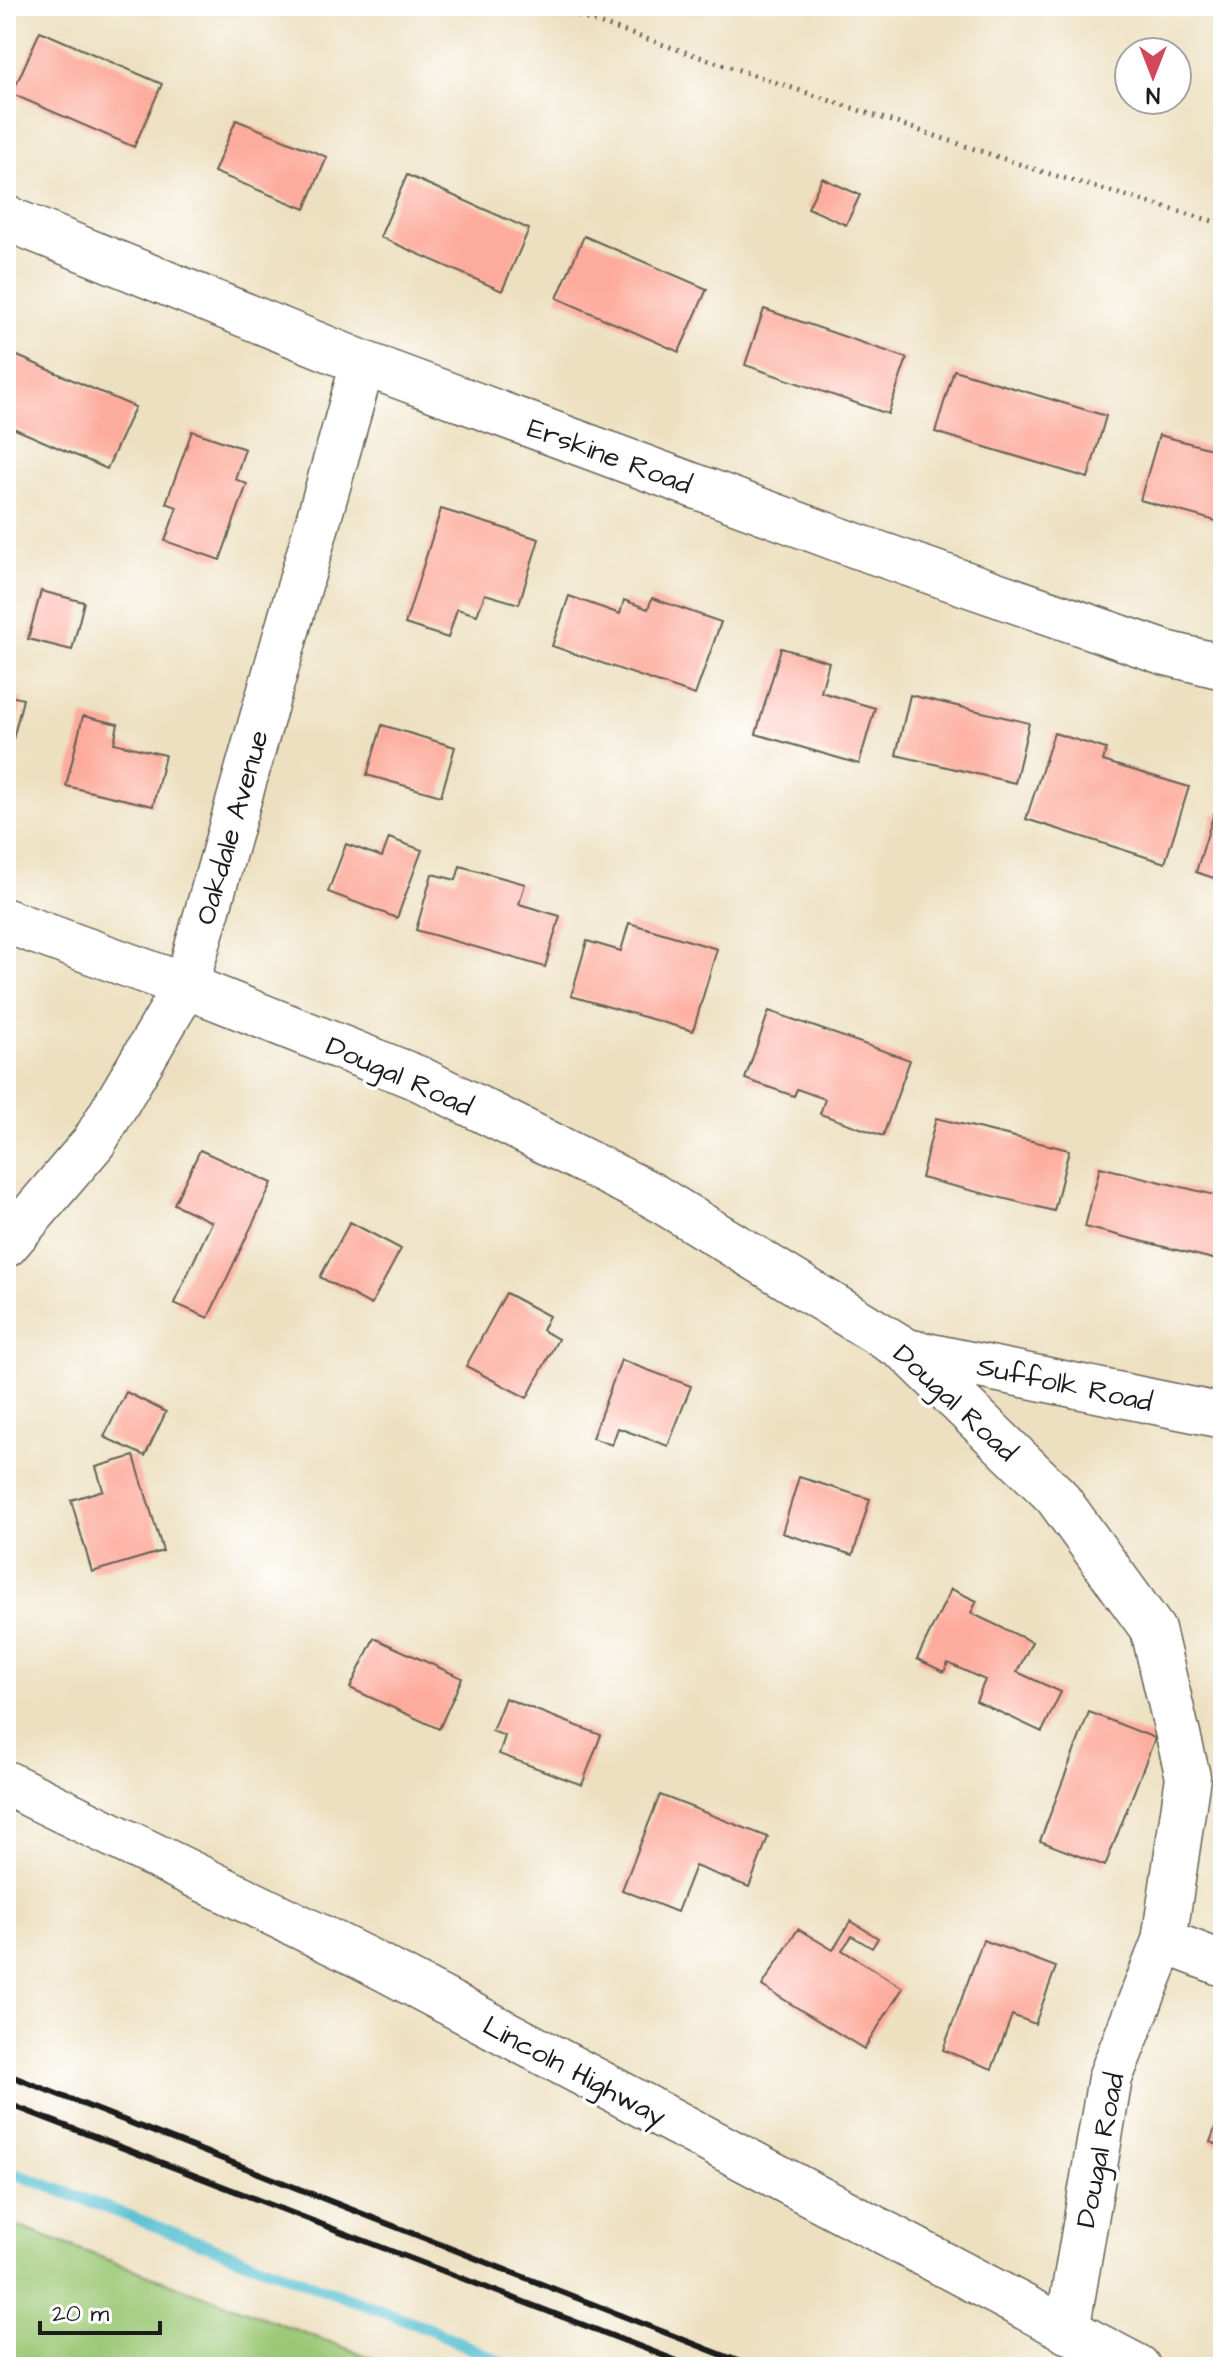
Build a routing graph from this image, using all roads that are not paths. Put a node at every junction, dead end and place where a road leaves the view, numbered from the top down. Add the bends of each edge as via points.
1 (6, 218) edge
2 (363, 363) junction
3 (1223, 667) edge
4 (6, 921) edge
5 (186, 986) junction
6 (6, 1245) edge
7 (907, 1351) junction
8 (1223, 1416) edge
9 (6, 1783) edge
10 (1164, 1941) junction
11 (1223, 1964) edge
12 (1067, 2331) junction
13 (1138, 2367) edge

1 - 2 street, Erskine Road
2 - 3 street, Erskine Road via 854,545 1166,653
2 - 5 street, Oakdale Avenue
4 - 5 street, Dougal Road
5 - 6 street, Oakdale Avenue via 94,1142
5 - 7 street, Dougal Road via 420,1079 652,1195
7 - 8 street, Suffolk Road
7 - 10 street, Dougal Road via 1056,1496 1153,1630 1188,1777
9 - 12 street, Lincoln Highway via 364,1958
10 - 11 street
10 - 12 street, Dougal Road via 1110,2078
12 - 13 street, Lincoln Highway

